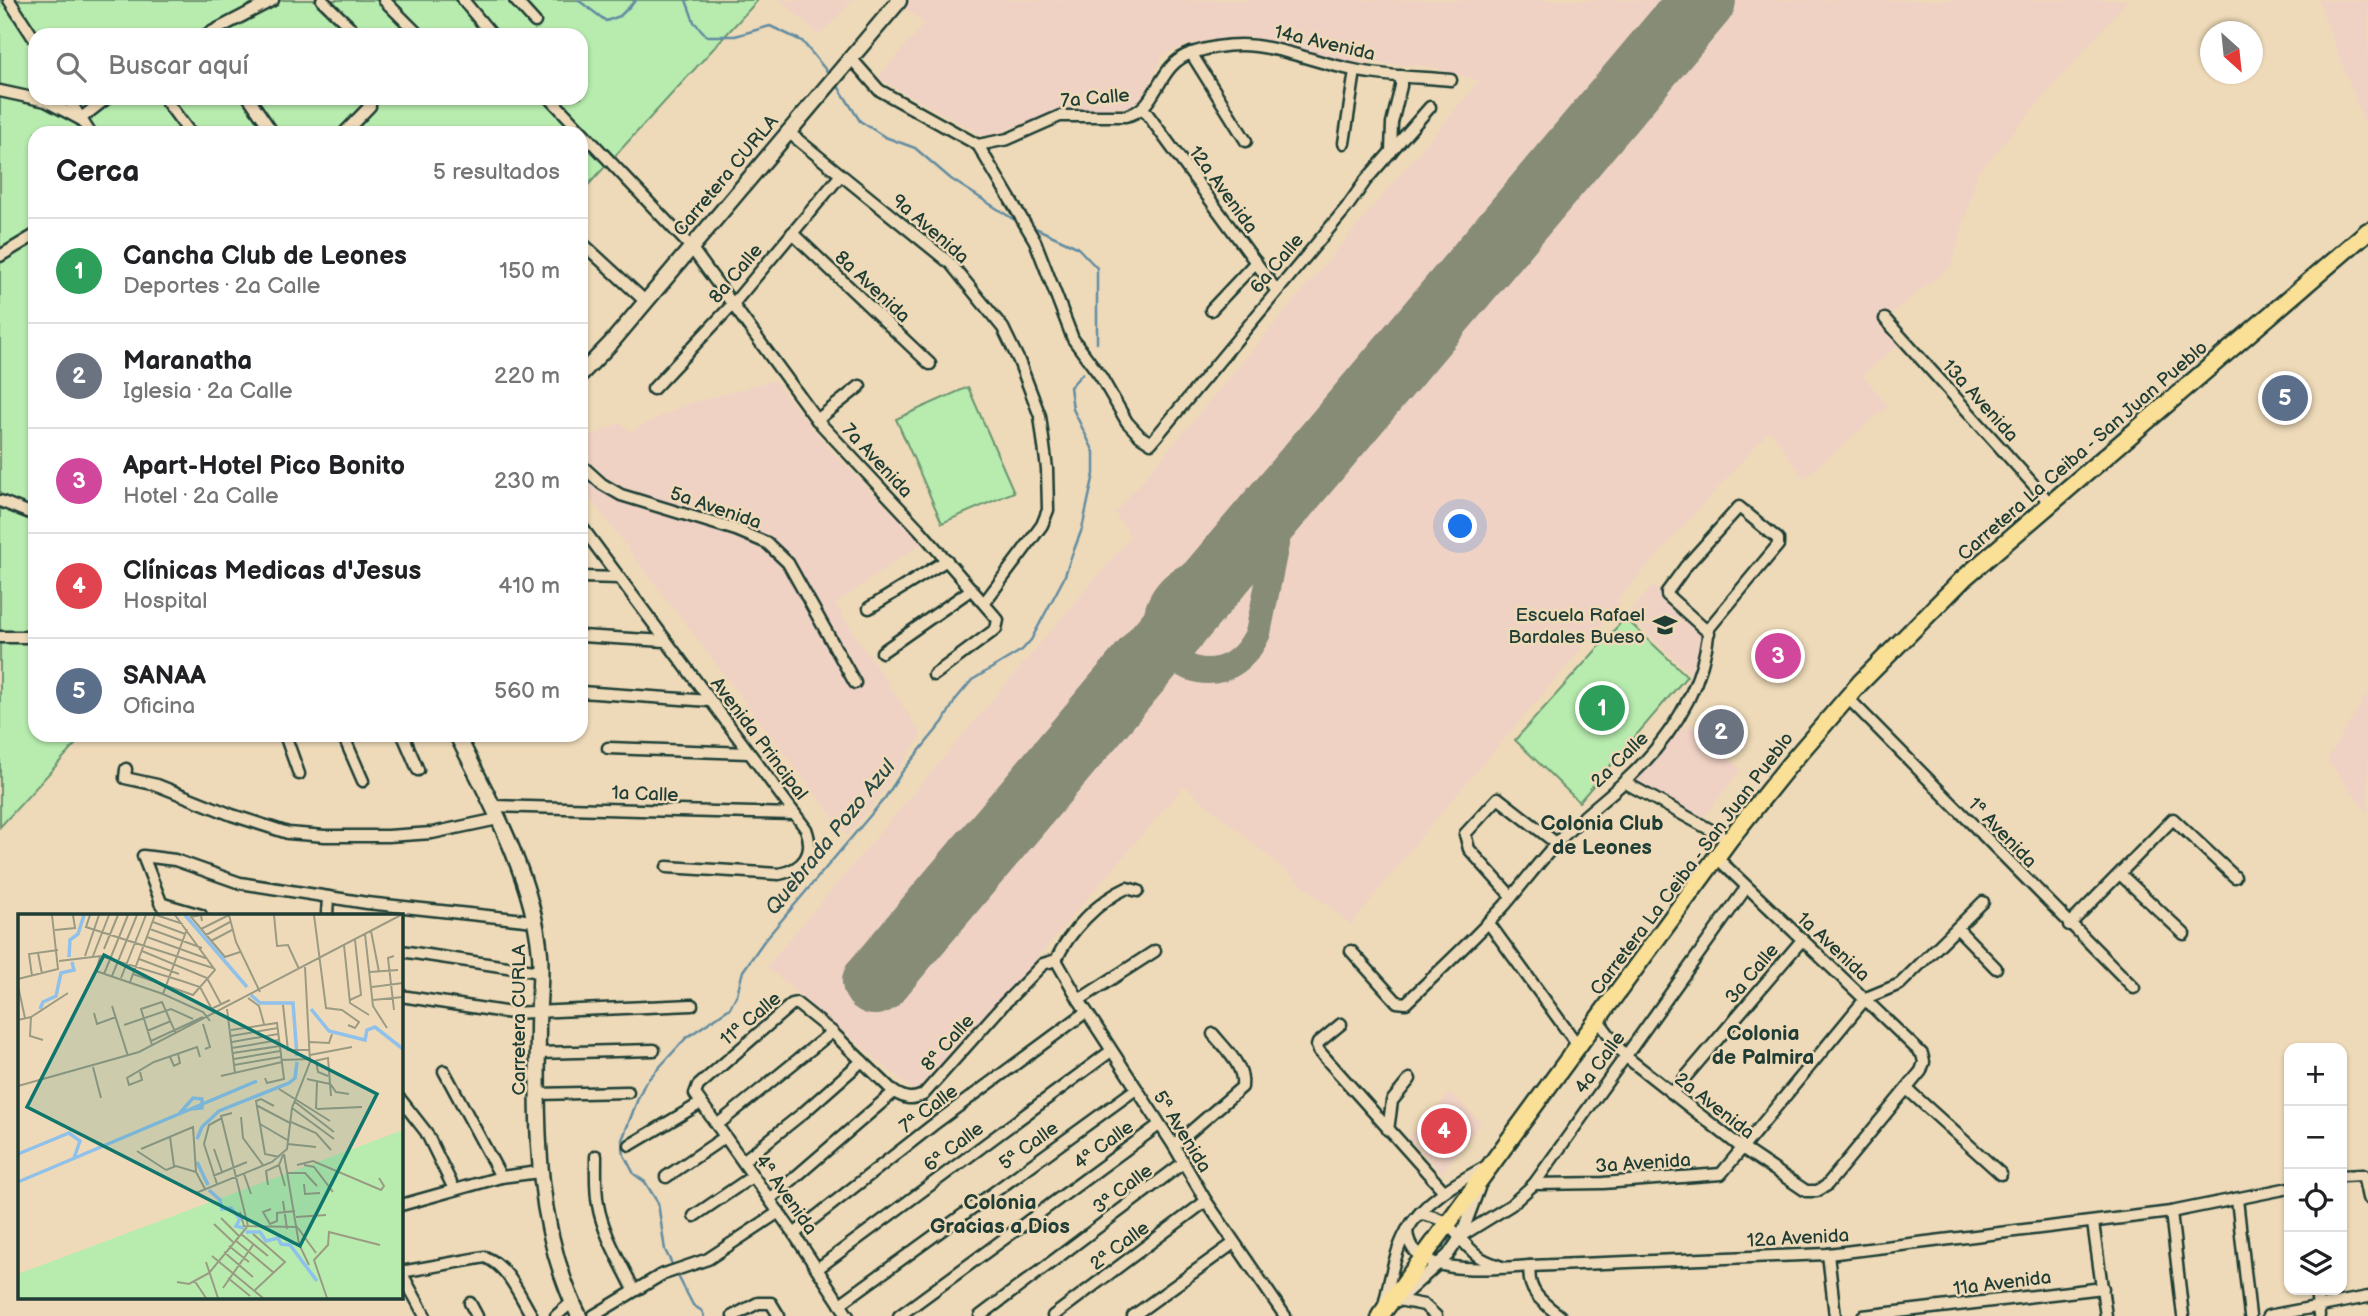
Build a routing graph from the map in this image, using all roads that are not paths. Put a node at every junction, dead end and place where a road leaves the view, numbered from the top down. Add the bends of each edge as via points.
1 (9, 0) edge
2 (322, 0) edge
3 (384, 0) edge
4 (463, 0) edge
5 (515, 0) edge
6 (899, 1) edge
7 (267, 2) edge
8 (535, 22) dead end
9 (219, 28) edge
10 (351, 28) edge
11 (412, 28) edge
12 (486, 28) edge
13 (28, 29) edge
14 (1191, 53) junction
15 (850, 57) junction
16 (1355, 71) junction
17 (1401, 76) junction
18 (1451, 80) dead end
19 (0, 91) edge
20 (28, 97) edge
21 (54, 105) edge
22 (72, 105) edge
23 (98, 105) edge
24 (169, 105) edge
25 (254, 105) edge
26 (370, 105) edge
27 (557, 105) edge
28 (1430, 107) dead end
29 (1143, 108) junction
30 (80, 119) junction
31 (85, 126) edge
32 (185, 126) edge
33 (268, 126) edge
34 (351, 126) edge
35 (577, 126) edge
36 (787, 131) junction
37 (588, 138) edge
38 (1246, 141) dead end
39 (1344, 144) dead end
40 (978, 145) junction
41 (1391, 152) junction
42 (840, 176) junction
43 (2368, 231) edge
44 (792, 233) junction
45 (28, 239) edge
46 (691, 246) junction
47 (588, 248) edge
48 (0, 256) edge
49 (1256, 262) junction
50 (1276, 290) junction
51 (645, 301) junction
52 (733, 304) junction
53 (1211, 310) dead end
54 (1885, 319) dead end
55 (930, 364) dead end
56 (588, 367) edge
57 (860, 386) dead end
58 (653, 389) dead end
59 (817, 420) junction
60 (588, 471) edge
61 (0, 501) edge
62 (2051, 504) junction
63 (28, 512) edge
64 (588, 536) edge
65 (947, 560) junction
66 (588, 577) edge
67 (619, 578) junction
68 (972, 589) junction
69 (984, 603) junction
70 (869, 608) dead end
71 (1709, 633) junction
72 (588, 636) edge
73 (0, 637) edge
74 (28, 637) edge
75 (665, 641) junction
76 (882, 652) dead end
77 (934, 675) dead end
78 (855, 683) dead end
79 (588, 692) edge
80 (1848, 698) junction
81 (710, 701) junction
82 (288, 742) edge
83 (346, 742) edge
84 (405, 742) edge
85 (460, 742) edge
86 (608, 748) dead end
87 (748, 753) junction
88 (126, 769) dead end
89 (418, 769) dead end
90 (299, 774) dead end
91 (363, 781) dead end
92 (1624, 782) junction
93 (496, 813) junction
94 (795, 814) junction
95 (1729, 840) junction
96 (1556, 843) junction
97 (1717, 858) junction
98 (667, 867) dead end
99 (2120, 874) junction
100 (2235, 877) dead end
101 (1746, 888) junction
102 (1138, 891) dead end
103 (1511, 896) junction
104 (328, 897) junction
105 (1983, 902) dead end
106 (160, 903) junction
107 (166, 914) edge
108 (198, 914) edge
109 (327, 914) edge
110 (534, 920) junction
111 (1488, 922) junction
112 (2069, 925) junction
113 (1957, 928) junction
114 (2184, 934) dead end
115 (1802, 940) junction
116 (402, 950) edge
117 (1155, 951) dead end
118 (1351, 951) dead end
119 (1056, 960) junction
120 (1996, 968) dead end
121 (540, 972) junction
122 (2134, 988) dead end
123 (402, 996) edge
124 (1866, 998) junction
125 (1079, 1000) junction
126 (692, 1006) dead end
127 (1086, 1012) junction
128 (538, 1014) junction
129 (1598, 1020) junction
130 (1341, 1024) dead end
131 (832, 1032) junction
132 (1213, 1034) dead end
133 (1579, 1047) junction
134 (654, 1050) dead end
135 (1111, 1051) junction
136 (538, 1053) junction
137 (1625, 1056) junction
138 (862, 1061) junction
139 (444, 1071) dead end
140 (1410, 1079) dead end
141 (1136, 1089) junction
142 (1907, 1089) junction
143 (628, 1092) dead end
144 (894, 1092) junction
145 (1672, 1093) junction
146 (537, 1094) junction
147 (698, 1098) junction
148 (402, 1101) edge
149 (718, 1125) junction
150 (1159, 1125) junction
151 (1388, 1130) junction
152 (725, 1137) junction
153 (630, 1145) dead end
154 (1174, 1146) junction
155 (1742, 1148) junction
156 (596, 1156) dead end
157 (743, 1161) junction
158 (1183, 1163) junction
159 (1489, 1165) junction
160 (539, 1172) junction
161 (2001, 1174) dead end
162 (753, 1176) junction
163 (2347, 1176) edge
164 (501, 1177) junction
165 (666, 1177) dead end
166 (1534, 1184) junction
167 (454, 1189) junction
168 (2284, 1189) edge
169 (1443, 1191) junction
170 (2368, 1198) edge
171 (769, 1199) junction
172 (2237, 1199) junction
173 (1206, 1201) junction
174 (402, 1205) edge
175 (779, 1212) junction
176 (2171, 1212) junction
177 (1420, 1214) junction
178 (694, 1216) dead end
179 (1448, 1223) junction
180 (2093, 1223) junction
181 (1407, 1230) junction
182 (794, 1234) junction
183 (1461, 1236) junction
184 (1234, 1243) junction
185 (1828, 1254) junction
186 (1422, 1258) junction
187 (1440, 1264) junction
188 (1530, 1266) junction
189 (1503, 1268) junction
190 (817, 1269) junction
191 (402, 1272) edge
192 (402, 1274) edge
193 (1418, 1284) junction
194 (2103, 1288) junction
195 (634, 1290) junction
196 (2368, 1297) edge
197 (1398, 1300) junction
198 (572, 1302) junction
199 (470, 1303) dead end
200 (840, 1304) junction
201 (1423, 1306) junction
202 (2319, 1311) edge
203 (1381, 1315) edge
204 (425, 1316) edge
205 (477, 1316) edge
206 (532, 1316) edge
207 (556, 1316) edge
208 (579, 1316) edge
209 (593, 1316) edge
210 (733, 1316) edge
211 (779, 1316) edge
212 (848, 1316) edge
213 (899, 1316) edge
214 (980, 1316) edge
215 (1053, 1316) edge
216 (1133, 1316) edge
217 (1284, 1316) edge
218 (1436, 1316) edge
219 (1560, 1316) edge
220 (1835, 1316) edge
221 (1863, 1316) edge
222 (2106, 1316) edge
223 (2183, 1316) edge
224 (2250, 1316) edge
225 (2267, 1316) edge

1 - 13 street
2 - 10 street
3 - 11 street
4 - 12 street
5 - 8 street
6 - 15 main road, Carretera CURLA
7 - 9 street
14 - 16 street, 14a Avenida via 1249,43
14 - 29 street, 7a Calle via 1170,65
14 - 38 street
15 - 36 main road, Carretera CURLA
15 - 40 street via 879,90
16 - 17 street, 14a Avenida
16 - 39 street
17 - 18 street, 14a Avenida
17 - 41 street
19 - 20 street
21 - 30 street
22 - 30 street
23 - 30 street
24 - 32 street
25 - 33 street
26 - 34 street
27 - 35 street, 7a Avenida
28 - 41 street, 6a Calle
29 - 40 street, 7a Calle via 1125,116 1060,116 1008,139
29 - 49 street, 12a Avenida
30 - 31 street
36 - 42 street, 9a Avenida
36 - 46 main road, Carretera CURLA
37 - 46 street, 7a Avenida
40 - 50 street, 6a Calle via 1035,242 1073,339 1127,422 1151,443
41 - 50 street, 6a Calle
42 - 44 street, 8a Calle
42 - 69 street, 9a Avenida via 951,264 1003,328 1040,416 1048,510
43 - 62 main road, Carretera La Ceiba - San Juan Pueblo
44 - 52 street, 8a Calle
44 - 55 street, 8a Avenida
45 - 48 street
46 - 51 main road, Carretera CURLA
46 - 52 street, 7a Avenida
47 - 51 street
49 - 50 street, 12a Avenida
49 - 53 street
51 - 56 main road, Carretera CURLA
52 - 58 street, 8a Calle
52 - 59 street, 7a Avenida
54 - 62 street, 13a Avenida
57 - 59 street
59 - 65 street, 7a Avenida
60 - 78 street, 5a Avenida via 621,495 767,543 788,563
61 - 63 street
62 - 80 main road, Carretera La Ceiba - San Juan Pueblo via 1964,578
64 - 67 street, Avenida Principal
65 - 68 street, 7a Avenida
65 - 70 street
66 - 67 street
67 - 75 street, Avenida Principal
68 - 69 street, 7a Avenida
68 - 76 street
69 - 77 street, 7a Avenida via 998,620 996,629
71 - 71 street, 2a Calle via 1777,545 1742,509 1736,509 1668,589 1667,595
71 - 92 street, 2a Calle via 1704,662 1678,723
72 - 75 street
73 - 74 street
75 - 81 street, Avenida Principal
79 - 81 street
80 - 95 main road, Carretera La Ceiba - San Juan Pueblo
80 - 112 street, 1ª Avenida
81 - 87 street, Avenida Principal
82 - 90 street
83 - 91 street
84 - 89 street
85 - 93 main road, Carretera CURLA
86 - 87 street
87 - 94 street, Avenida Principal
88 - 93 street, 1a Calle via 125,778 157,785 288,833 432,833
92 - 95 street
92 - 96 street, 2a Calle
93 - 94 street, 1a Calle
93 - 110 main road, Carretera CURLA
94 - 98 street, Avenida Principal via 806,829 810,847 803,864 792,872
95 - 97 main road, Carretera La Ceiba - San Juan Pueblo
96 - 103 street, 2a Calle
96 - 103 street via 1501,799 1495,799 1465,834 1469,849
97 - 101 street, 1a Avenida
97 - 129 main road, Carretera La Ceiba - San Juan Pueblo
99 - 100 street via 2173,819
99 - 112 street
99 - 114 street
101 - 115 street, 1a Avenida
101 - 137 street, 4a Calle
102 - 119 street, 8ª Calle via 1127,888 1114,894 1066,942
103 - 111 street, 2a Calle
104 - 106 street via 240,883 175,860 143,856
104 - 109 street
104 - 110 street
105 - 113 street
106 - 107 street
106 - 108 street
110 - 121 main road, Carretera CURLA
111 - 118 street, 2a Calle via 1406,1003 1397,1002
111 - 133 street
112 - 122 street, 1ª Avenida
113 - 120 street
113 - 124 street via 1900,984
115 - 124 street, 1a Avenida
115 - 145 street, 3a Calle
116 - 121 street
117 - 125 street
119 - 125 street, 5ª Avenida
119 - 144 street, 8ª Calle via 1043,964 923,1095 912,1099
121 - 128 main road, Carretera CURLA
123 - 128 street
124 - 142 street, 1a Avenida via 1922,1054 1921,1071
124 - 155 street
125 - 127 street, 5ª Avenida
126 - 128 street
127 - 135 street, 5ª Avenida
127 - 182 street, 7ª Calle
128 - 136 main road, Carretera CURLA
129 - 133 main road, Carretera La Ceiba - San Juan Pueblo
129 - 137 street, 2a Avenida
130 - 151 street via 1317,1046
131 - 138 street
131 - 147 street, 11ª Calle via 794,1003 698,1086
131 - 149 street
132 - 154 street via 1238,1065 1244,1077 1242,1087
133 - 159 main road, Carretera La Ceiba - San Juan Pueblo
134 - 136 street
135 - 141 street, 5ª Avenida
135 - 190 street, 6ª Calle
136 - 146 main road, Carretera CURLA
137 - 145 street, 2a Avenida
137 - 166 street, 4a Calle
138 - 144 street
138 - 157 street
139 - 164 street
140 - 151 street via 1392,1101
141 - 150 street, 5ª Avenida
141 - 200 street, 5ª Calle
142 - 155 street, 2a Avenida via 1817,1191 1806,1191
142 - 161 street
143 - 146 street
144 - 171 street
145 - 155 street, 2a Avenida
146 - 160 main road, Carretera CURLA
147 - 149 street, 4ª Avenida
147 - 153 street
148 - 167 street via 426,1132
149 - 152 street, 4ª Avenida
150 - 154 street, 5ª Avenida
150 - 213 street, 4ª Calle
151 - 169 street
152 - 157 street, 4ª Avenida
152 - 165 street
154 - 158 street, 5ª Avenida
155 - 166 street, 3a Avenida via 1720,1174 1603,1184
156 - 195 street via 598,1208
157 - 162 street, 4ª Avenida
158 - 173 street, 5ª Avenida
158 - 214 street, 3ª Calle
159 - 169 street
159 - 179 main road, Carretera La Ceiba - San Juan Pueblo
159 - 183 street
160 - 164 street
160 - 198 main road, Carretera CURLA via 556,1256
162 - 171 street, 4ª Avenida
162 - 178 street
163 - 170 street via 2363,1175
164 - 167 street
166 - 183 street, 4a Calle via 1511,1205
167 - 174 street
168 - 172 street, 12a Avenida
169 - 177 street
171 - 175 street, 4ª Avenida
172 - 176 street, 12a Avenida
172 - 224 street
173 - 184 street, 5ª Avenida
173 - 215 street, 2ª Calle
175 - 182 street, 4ª Avenida
175 - 195 street via 708,1259
176 - 180 street, 12a Avenida
176 - 223 street
177 - 179 street
177 - 181 street
179 - 183 street
179 - 186 main road, Carretera La Ceiba - San Juan Pueblo
180 - 185 street, 12a Avenida
180 - 194 street
181 - 186 street via 1410,1245
181 - 203 street
182 - 190 street, 4ª Avenida
183 - 187 street
183 - 189 street via 1477,1256
184 - 216 street
184 - 217 street, 5ª Avenida
185 - 188 street, 12a Avenida
185 - 220 street
186 - 187 street, 12a Avenida
186 - 203 main road, Carretera La Ceiba - San Juan Pueblo
187 - 189 street, 12a Avenida
187 - 193 street
188 - 189 street, 12a Avenida
188 - 219 street via 1536,1296
190 - 200 street, 4ª Avenida
191 - 206 street via 485,1257 503,1269
192 - 204 street
193 - 197 street
193 - 201 street
194 - 221 street, 11a Avenida
194 - 222 street
195 - 209 street
196 - 202 street
197 - 201 street
197 - 203 street
198 - 207 street
198 - 208 main road, Carretera CURLA
199 - 205 street
200 - 212 street, 4ª Avenida
201 - 218 street
202 - 225 street
210 - 211 street via 764,1302 771,1303

